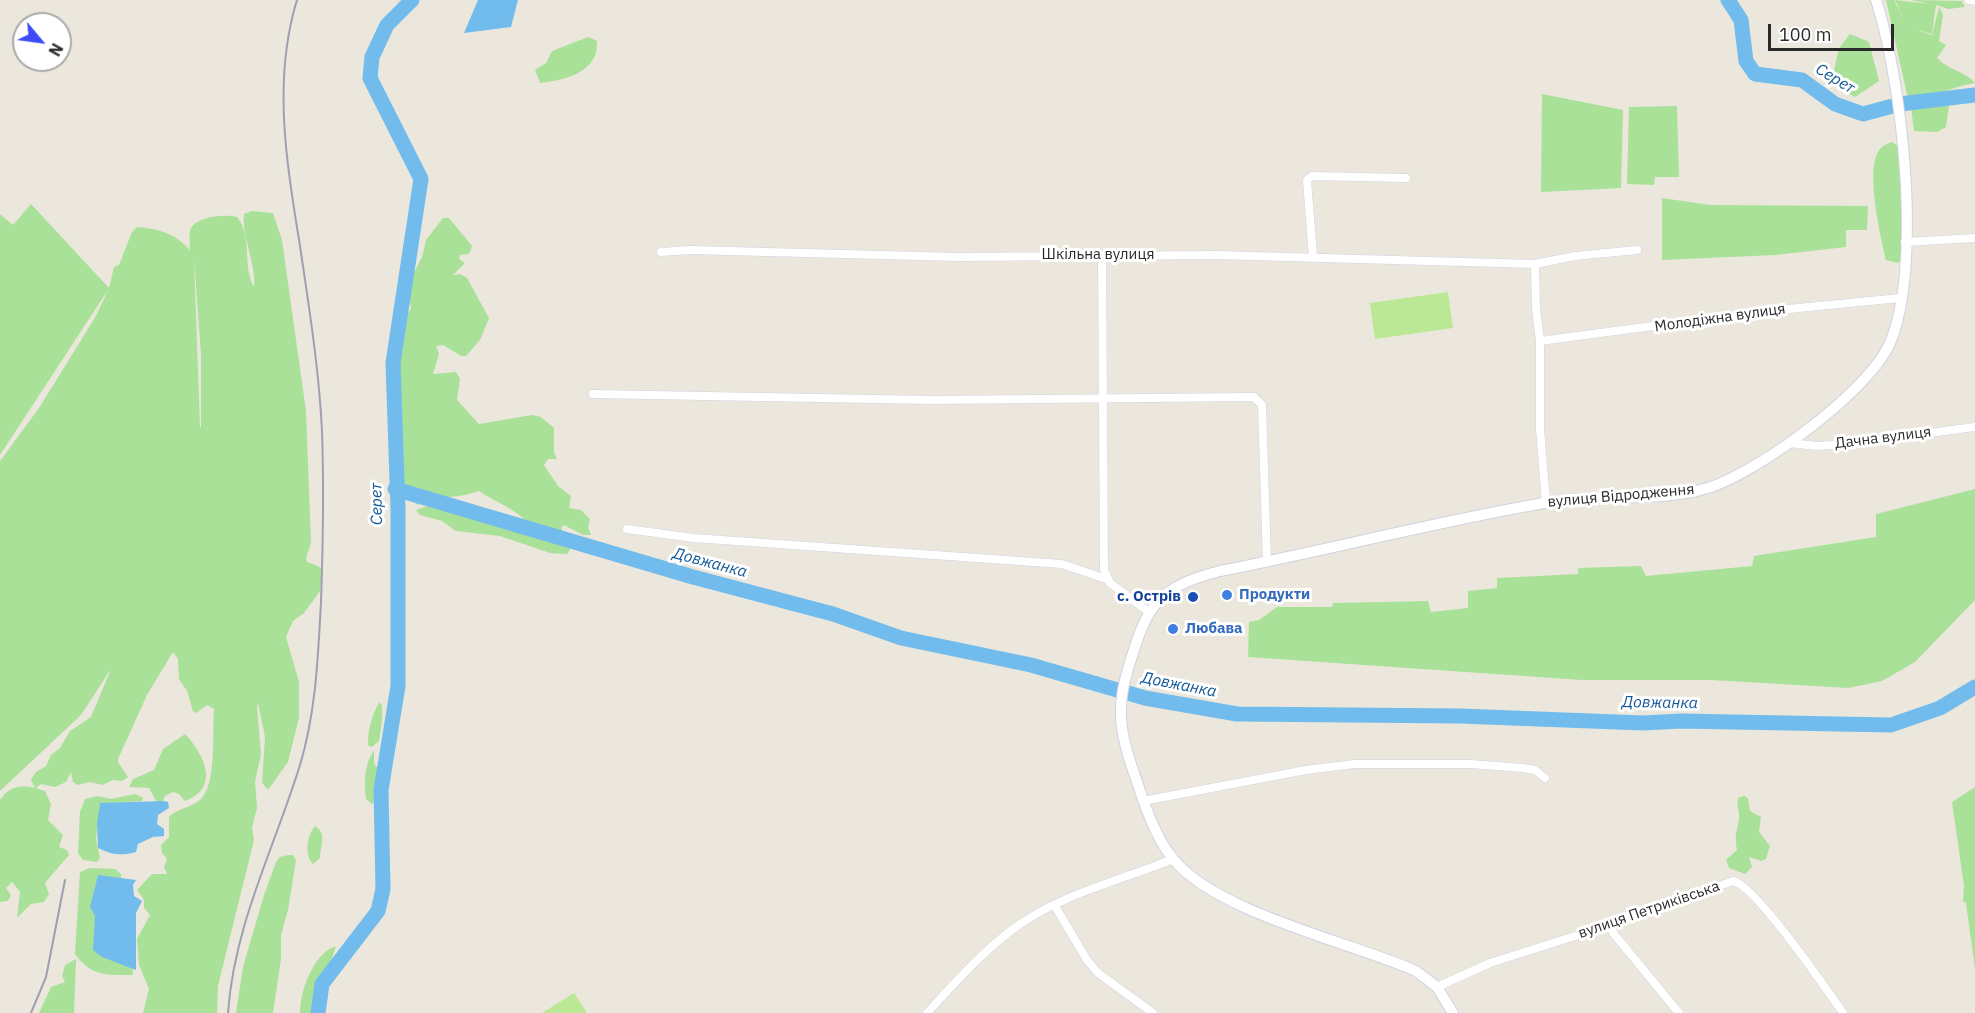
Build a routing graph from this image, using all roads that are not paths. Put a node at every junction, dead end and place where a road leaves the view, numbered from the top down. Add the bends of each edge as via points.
1 (1876, 0) edge
2 (1969, 0) edge
3 (1975, 1) edge
4 (1406, 178) dead end
5 (1975, 238) edge
6 (1905, 242) junction
7 (1637, 250) dead end
8 (661, 252) dead end
9 (1102, 255) junction
10 (1313, 257) junction
11 (1535, 264) junction
12 (1900, 298) junction
13 (1540, 341) junction
14 (593, 394) dead end
15 (1103, 398) junction
16 (1975, 427) edge
17 (1790, 443) junction
18 (1546, 502) junction
19 (627, 529) dead end
20 (1268, 562) junction
21 (1106, 579) junction
22 (1149, 612) junction
23 (1545, 778) dead end
24 (1143, 801) junction
25 (1173, 859) junction
26 (1055, 906) junction
27 (1609, 925) junction
28 (1437, 987) junction
29 (927, 1013) edge
30 (1153, 1013) edge
31 (1453, 1013) edge
32 (1679, 1013) edge
33 (1843, 1013) edge

1 - 6 street, вулиця Відродження via 1903,137
2 - 3 street
4 - 10 street via 1312,176 1307,180
5 - 6 street
6 - 12 street, вулиця Відродження
7 - 11 street, Шкільна вулиця
8 - 9 street, Шкільна вулиця
9 - 10 street, Шкільна вулиця
9 - 15 street
10 - 11 street, Шкільна вулиця
11 - 13 street
12 - 13 street, Молодіжна вулиця
12 - 17 street, вулиця Відродження via 1896,322 1880,362
13 - 18 street via 1540,429
14 - 15 street via 931,400
15 - 20 street via 1245,396 1259,400 1263,405
15 - 21 street
16 - 17 street, Дачна вулиця via 1836,445
17 - 18 street, вулиця Відродження via 1737,477 1700,490
18 - 20 street, вулиця Відродження
19 - 21 street via 693,538 1062,564
20 - 22 street, вулиця Відродження via 1188,579 1170,589
21 - 22 street
22 - 24 street, вулиця Відродження via 1120,702 1120,729
23 - 24 street via 1535,770 1471,764 1354,764
24 - 25 street, вулиця Відродження
25 - 26 street via 1086,890
25 - 28 street, вулиця Відродження via 1191,876 1231,901 1416,970
26 - 29 street via 1014,928
26 - 30 street via 1098,973
27 - 28 street, вулиця Петриківська via 1490,963
27 - 32 street
27 - 33 street, вулиця Петриківська via 1714,887 1739,882 1773,920
28 - 31 street

